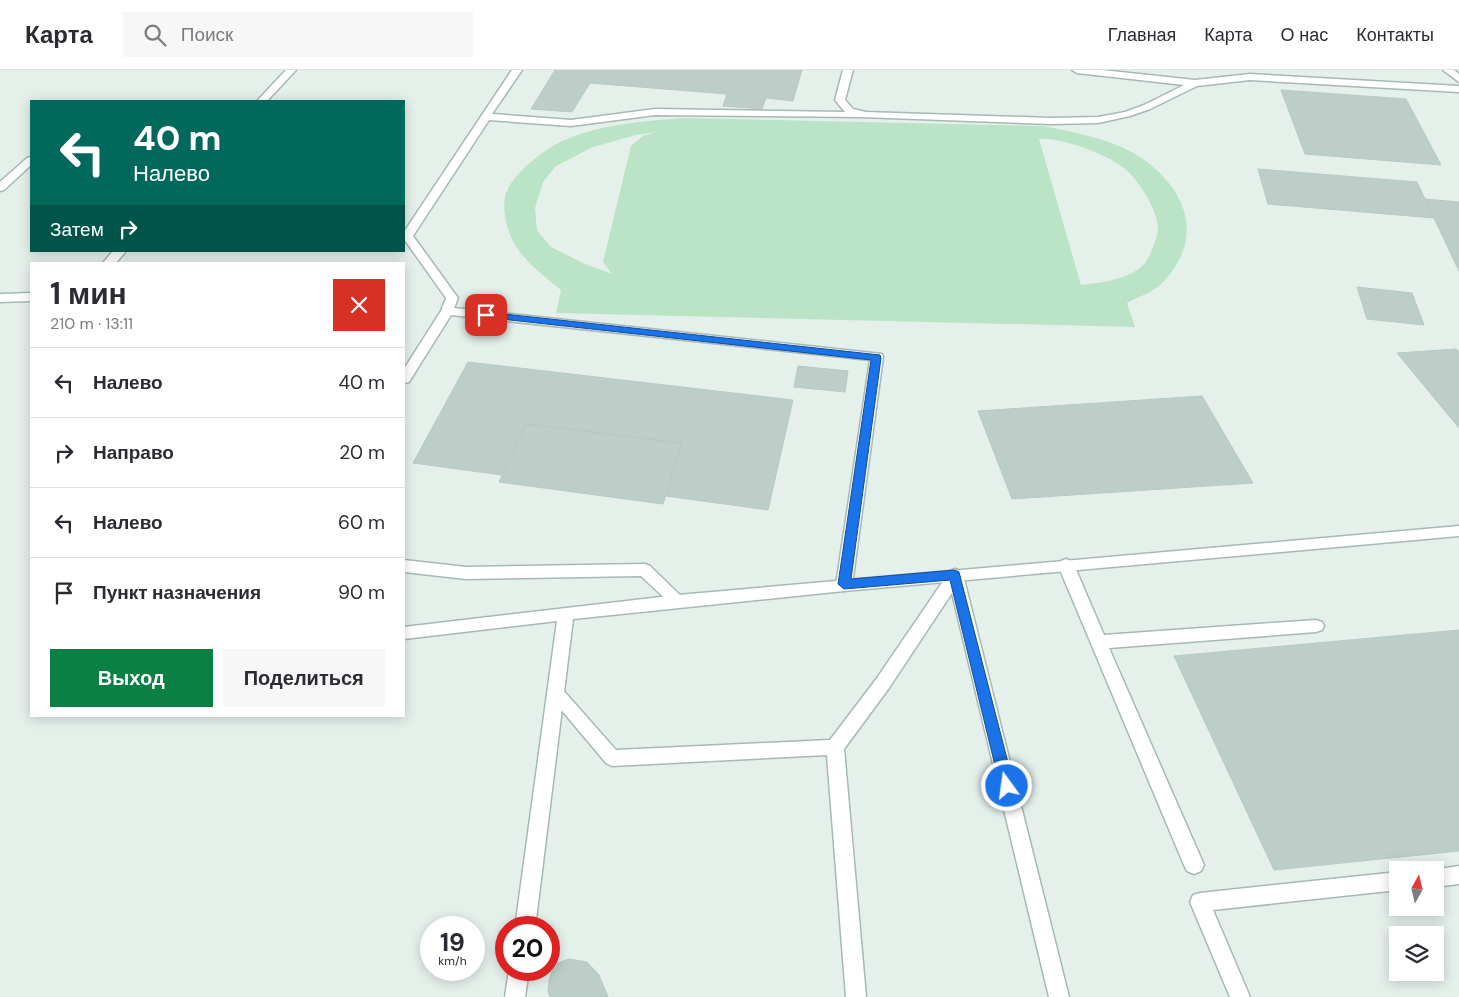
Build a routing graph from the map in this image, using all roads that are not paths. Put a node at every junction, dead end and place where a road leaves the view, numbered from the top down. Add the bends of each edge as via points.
1 (291, 70) edge
2 (517, 70) edge
3 (848, 70) edge
4 (1077, 70) edge
5 (1232, 70) edge
6 (1448, 70) edge
7 (1250, 77) junction
8 (1459, 79) edge
9 (1195, 83) junction
10 (1459, 89) edge
11 (263, 100) edge
12 (866, 115) junction
13 (486, 117) junction
14 (30, 161) edge
15 (0, 188) edge
16 (119, 252) edge
17 (110, 262) edge
18 (30, 296) edge
19 (0, 298) edge
20 (447, 311) junction
21 (405, 377) edge
22 (1459, 531) edge
23 (1066, 565) junction
24 (405, 566) edge
25 (955, 575) junction
26 (844, 584) junction
27 (678, 601) junction
28 (566, 615) junction
29 (1316, 626) dead end
30 (405, 633) edge
31 (1098, 642) junction
32 (556, 694) junction
33 (836, 748) junction
34 (1194, 865) dead end
35 (1459, 875) edge
36 (1444, 877) edge
37 (1389, 882) edge
38 (527, 916) edge
39 (517, 981) edge
40 (515, 997) edge
41 (856, 997) edge
42 (1059, 997) edge
43 (1240, 997) edge

1 - 11 street
2 - 13 street
3 - 12 street via 840,100 850,112
4 - 9 street
5 - 7 street
6 - 8 street
7 - 9 street
7 - 10 street
9 - 12 street via 1147,107 1098,120
12 - 13 street via 655,112 571,123
13 - 20 street via 407,236 452,298
14 - 15 street
16 - 17 street
18 - 19 street
20 - 21 street
20 - 26 street via 877,358
22 - 23 street
23 - 25 street
23 - 31 street
24 - 27 street via 466,573 645,570
25 - 26 street
25 - 33 street
25 - 42 street
26 - 27 street
27 - 28 street
28 - 30 street
28 - 32 street
29 - 31 street
31 - 34 street
32 - 33 street via 612,758
32 - 38 street
33 - 41 street
35 - 36 street
37 - 43 street via 1200,902
39 - 40 street

